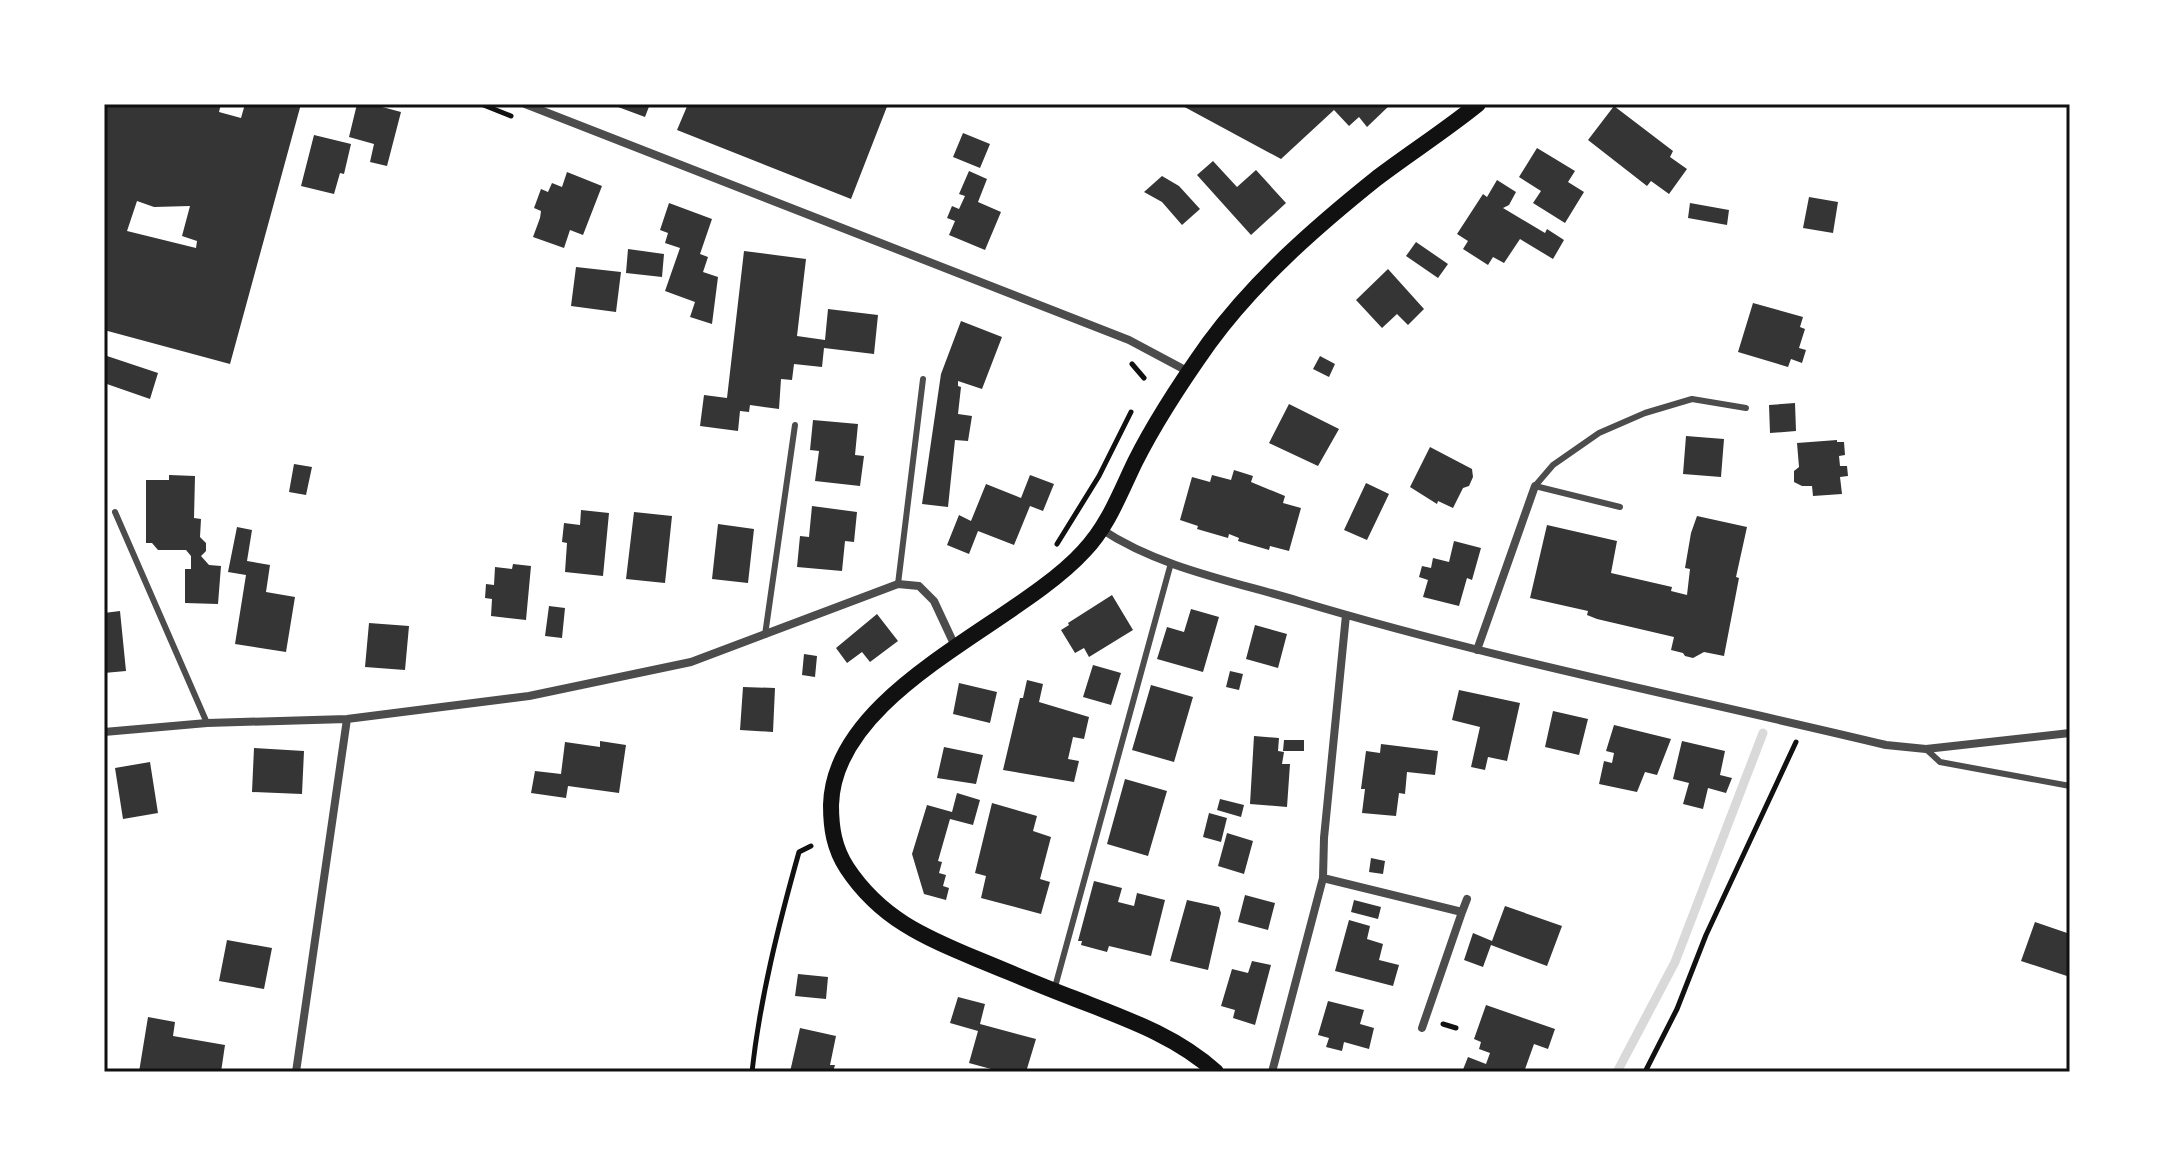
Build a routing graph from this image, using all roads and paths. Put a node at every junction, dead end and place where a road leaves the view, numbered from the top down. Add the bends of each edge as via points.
1 (525, 104) edge
2 (1467, 107) edge
3 (1189, 372) junction
4 (923, 379) dead end
5 (1746, 408) dead end
6 (1131, 412) dead end
7 (795, 425) dead end
8 (1535, 486) junction
9 (1620, 507) dead end
10 (115, 512) dead end
11 (1101, 529) junction
12 (1054, 549) dead end
13 (1171, 563) junction
14 (898, 584) junction
15 (1346, 615) junction
16 (765, 635) junction
17 (955, 646) junction
18 (1477, 650) junction
19 (347, 719) junction
20 (207, 723) junction
21 (2070, 733) edge
22 (104, 735) edge
23 (1797, 740) dead end
24 (1926, 749) junction
25 (2070, 786) edge
26 (811, 846) dead end
27 (1323, 878) junction
28 (1467, 899) dead end
29 (1462, 912) junction
30 (1054, 991) junction
31 (1422, 1028) dead end
32 (296, 1072) edge
33 (752, 1072) edge
34 (1216, 1072) edge
35 (1272, 1072) edge
36 (1645, 1072) edge

1 - 3 street via 1129,340
2 - 3 main road via 1298,245
3 - 11 main road
4 - 14 lane
5 - 8 lane via 1692,399 1645,413 1599,433 1553,465
6 - 12 path
7 - 16 lane
8 - 9 lane
8 - 18 street
10 - 20 lane
11 - 13 street
11 - 17 main road via 1041,588
13 - 15 street
13 - 30 lane
14 - 16 street
14 - 17 street via 919,586 934,601
15 - 18 street
15 - 27 street
16 - 19 street via 691,662 529,696
17 - 30 main road via 892,696 856,737 839,768 831,831 845,865 870,899 898,923
18 - 24 street via 1886,745
19 - 20 street
19 - 32 street
20 - 22 street
21 - 24 street
23 - 36 path
24 - 25 lane via 1940,762
26 - 33 path via 799,852 787,896
27 - 29 street
27 - 35 street
28 - 29 street
29 - 31 street
30 - 34 main road via 1174,1039

